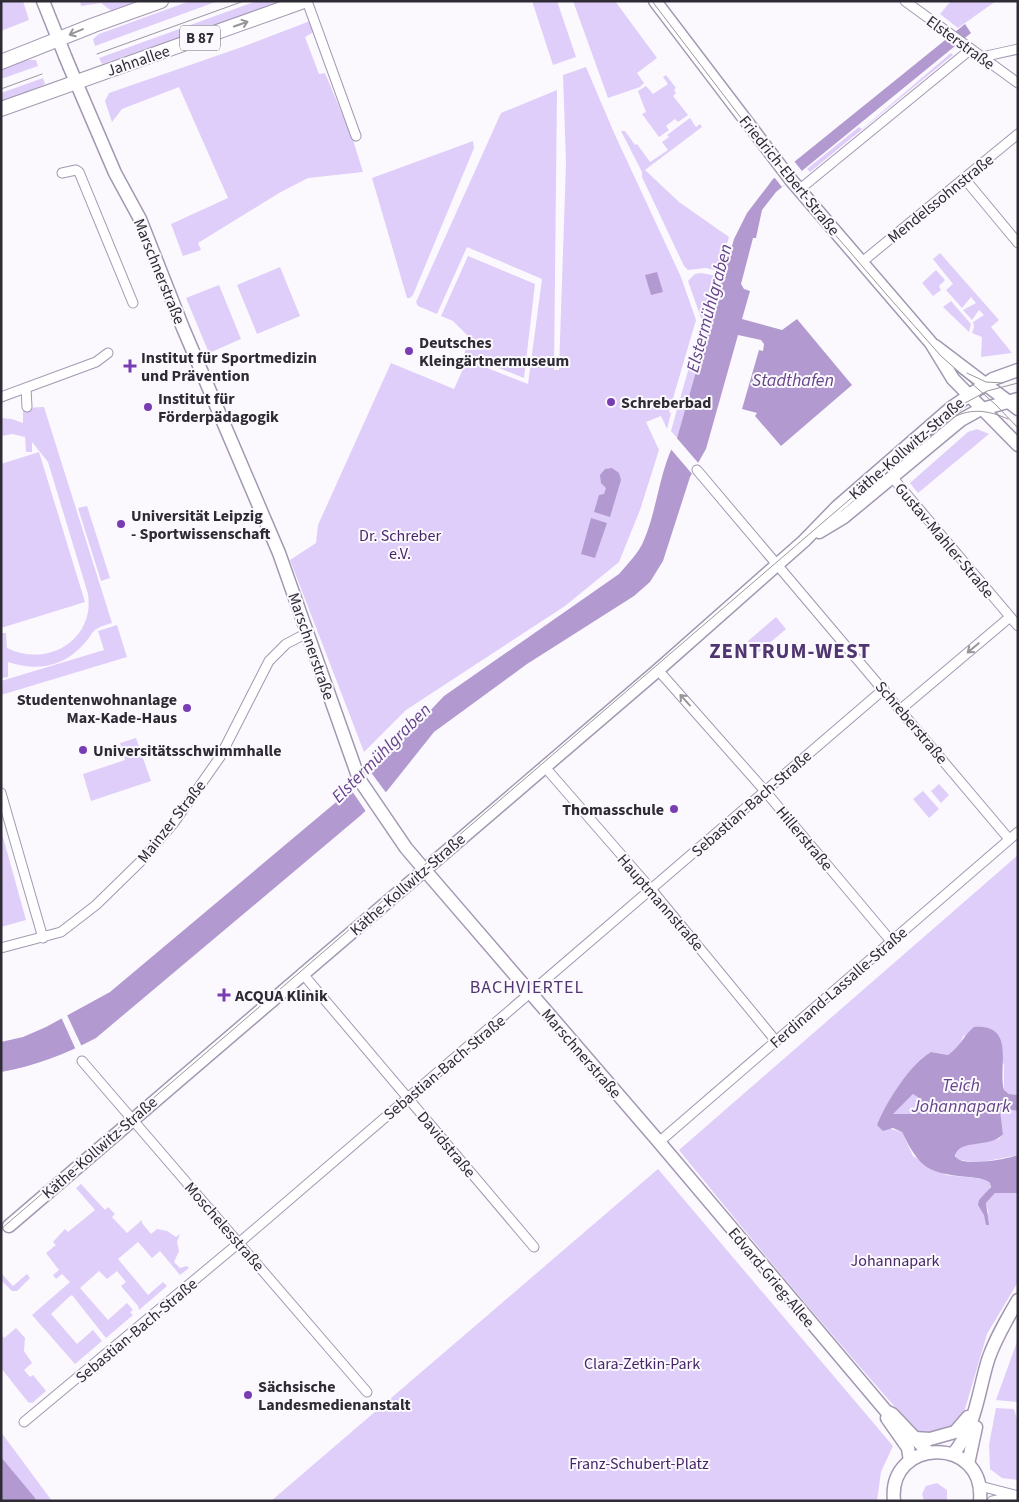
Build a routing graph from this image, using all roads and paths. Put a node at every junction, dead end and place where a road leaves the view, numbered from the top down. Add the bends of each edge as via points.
1 (43, 1) edge
2 (161, 1) edge
3 (305, 1) edge
4 (655, 1) edge
5 (905, 1) edge
6 (58, 40) junction
7 (971, 49) junction
8 (1018, 49) edge
9 (982, 57) junction
10 (1, 62) edge
11 (76, 82) junction
12 (1018, 83) edge
13 (1, 109) edge
14 (1018, 134) edge
15 (356, 136) dead end
16 (62, 173) dead end
17 (964, 178) junction
18 (791, 180) junction
19 (1018, 243) edge
20 (862, 262) junction
21 (134, 303) dead end
22 (931, 343) junction
23 (108, 354) dead end
24 (1018, 370) edge
25 (984, 384) junction
26 (26, 388) junction
27 (968, 395) junction
28 (1, 397) edge
29 (1014, 404) edge
30 (27, 408) dead end
31 (983, 409) junction
32 (1018, 445) edge
33 (696, 470) dead end
34 (892, 477) junction
35 (804, 542) junction
36 (776, 566) junction
37 (1010, 617) junction
38 (1018, 626) edge
39 (307, 633) junction
40 (658, 670) junction
41 (884, 689) junction
42 (901, 709) junction
43 (544, 766) junction
44 (765, 791) junction
45 (1, 793) edge
46 (1018, 832) edge
47 (1009, 839) junction
48 (424, 869) junction
49 (651, 890) junction
50 (43, 938) junction
51 (891, 941) junction
52 (1, 948) edge
53 (302, 973) junction
54 (530, 994) junction
55 (776, 1041) junction
56 (82, 1061) dead end
57 (408, 1097) junction
58 (131, 1119) junction
59 (659, 1142) junction
60 (9, 1226) dead end
61 (240, 1242) junction
62 (534, 1247) dead end
63 (1018, 1300) edge
64 (367, 1392) dead end
65 (976, 1410) junction
66 (886, 1411) junction
67 (24, 1422) dead end
68 (915, 1438) junction
69 (928, 1452) junction
70 (953, 1454) junction
71 (910, 1460) junction
72 (968, 1464) junction
73 (980, 1486) junction
74 (1015, 1496) edge
75 (894, 1501) edge
76 (980, 1501) edge
77 (992, 1501) edge

1 - 6 main road, Marschnerstraße
2 -> 6 main road
11 -> 3 main road, Jahnallee / B 87
3 - 15 street
4 - 18 main road, Friedrich-Ebert-Straße
5 - 7 street, Elsterstraße
6 - 10 main road
6 - 11 main road, Marschnerstraße
7 - 9 street, Elsterstraße
7 - 18 street
8 - 9 street
9 - 12 street, Elsterstraße
11 - 13 main road, Jahnallee / B 87
11 - 39 main road, Marschnerstraße via 115,173 140,219 279,554
14 - 17 street, Mendelssohnstraße
16 - 21 street via 79,172
17 - 19 street
17 - 20 street, Mendelssohnstraße
18 - 20 main road, Friedrich-Ebert-Straße
20 - 22 main road, Friedrich-Ebert-Straße
22 - 25 main road, Friedrich-Ebert-Straße
22 - 27 main road, Friedrich-Ebert-Straße via 946,371
23 - 26 street via 96,362
24 - 25 main road, Käthe-Kollwitz-Straße
25 - 27 main road, Käthe-Kollwitz-Straße
25 - 29 main road, Friedrich-Ebert-Straße
26 - 28 street
26 - 30 street
27 - 31 main road, Friedrich-Ebert-Straße
27 - 35 main road, Käthe-Kollwitz-Straße via 837,507
29 - 31 main road, Käthe-Kollwitz-Straße
31 - 32 main road, Friedrich-Ebert-Straße
31 - 34 main road, Käthe-Kollwitz-Straße via 958,423
33 - 36 street, Schreberstraße
34 - 35 main road, Käthe-Kollwitz-Straße via 844,516
34 - 37 street, Gustav-Mahler-Straße
35 - 36 main road, Käthe-Kollwitz-Straße
36 - 40 main road, Käthe-Kollwitz-Straße
36 - 41 street, Schreberstraße
37 - 38 street, Gustav-Mahler-Straße
37 -> 42 street
39 - 48 main road, Marschnerstraße via 359,779
39 - 50 street, Mainzer Straße via 286,644 270,661 220,757 173,824 140,862 96,904 61,932
40 - 43 main road, Käthe-Kollwitz-Straße
44 -> 40 street, Hillerstraße
41 - 42 street, Schreberstraße
41 - 44 street, Sebastian-Bach-Straße
42 - 47 street, Schreberstraße
43 - 48 main road, Käthe-Kollwitz-Straße
43 - 49 street, Hauptmannstraße
44 - 49 street, Sebastian-Bach-Straße
44 - 51 street, Hillerstraße
45 - 50 street
46 - 47 street, Ferdinand-Lassalle-Straße
47 - 51 street, Ferdinand-Lassalle-Straße
48 - 53 main road, Käthe-Kollwitz-Straße
48 - 54 main road, Marschnerstraße
49 - 54 street, Sebastian-Bach-Straße
49 - 55 street, Hauptmannstraße
50 - 52 street, Mainzer Straße
51 - 55 street, Ferdinand-Lassalle-Straße
53 - 57 street, Davidstraße
53 - 58 main road, Käthe-Kollwitz-Straße
54 - 57 street, Sebastian-Bach-Straße
54 - 59 main road, Marschnerstraße
55 - 59 street, Ferdinand-Lassalle-Straße
56 - 58 street, Moschelesstraße
57 - 61 street, Sebastian-Bach-Straße
57 - 62 street, Davidstraße
58 - 60 main road, Käthe-Kollwitz-Straße
58 - 61 street, Moschelesstraße
59 - 66 main road, Edvard-Grieg-Allee
61 - 64 street, Moschelesstraße
61 - 67 street, Sebastian-Bach-Straße
63 - 65 main road via 989,1357
65 - 68 main road via 955,1432 930,1439
65 - 70 main road via 966,1436
65 - 72 main road via 976,1428
66 - 68 main road, Edvard-Grieg-Allee
66 - 71 main road, Edvard-Grieg-Allee via 887,1418 908,1448
68 - 69 main road, Edvard-Grieg-Allee
69 - 70 main road
69 - 71 main road
70 - 72 main road
71 - 75 main road via 896,1478
72 - 73 main road
73 - 74 street
73 - 76 main road
74 - 77 street

